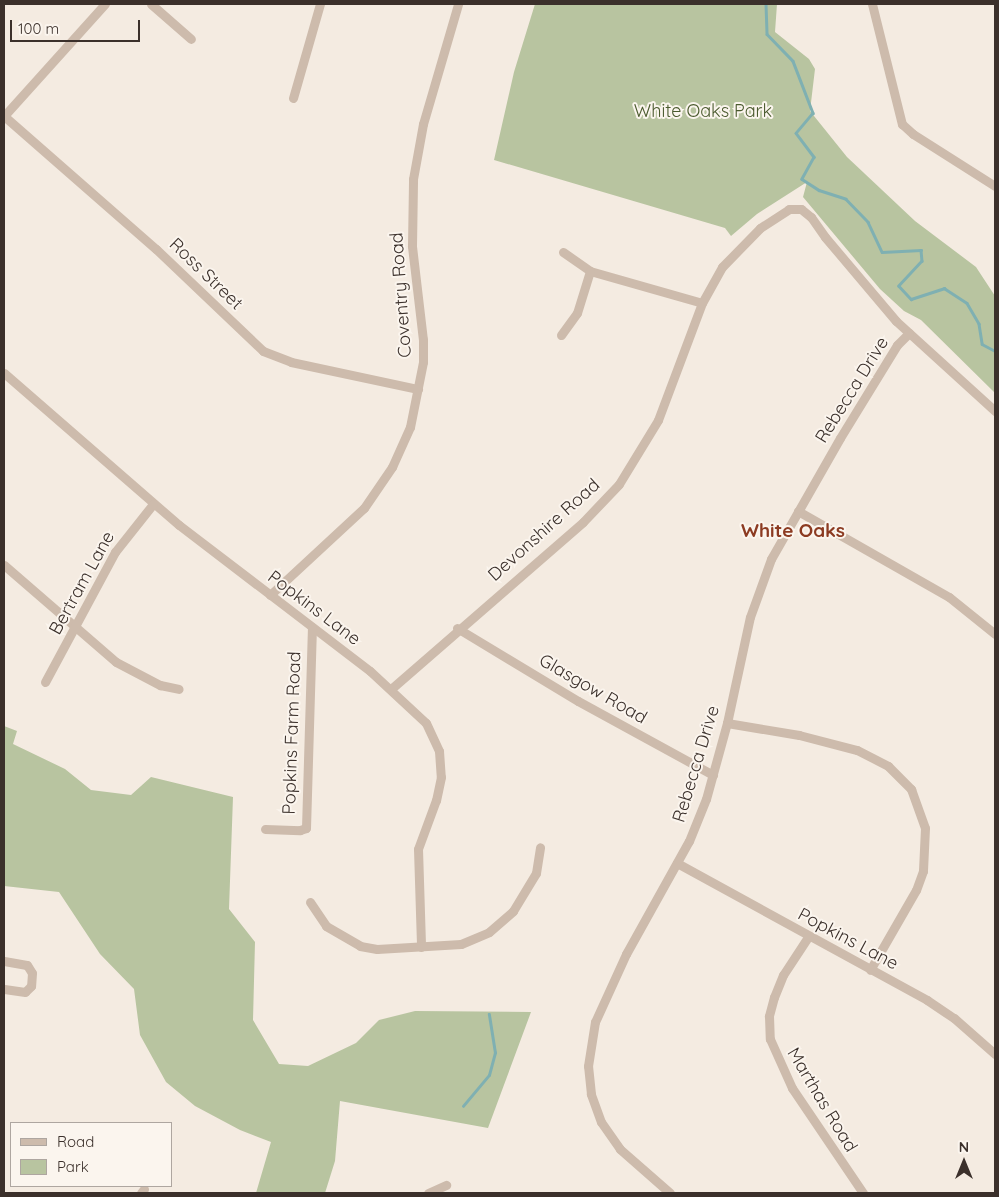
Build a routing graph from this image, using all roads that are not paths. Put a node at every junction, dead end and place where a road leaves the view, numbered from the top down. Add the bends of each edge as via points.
1 (105, 4) edge
2 (151, 4) edge
3 (320, 4) edge
4 (458, 4) edge
5 (872, 4) edge
6 (191, 39) dead end
7 (293, 98) dead end
8 (4, 116) edge
9 (995, 186) edge
10 (563, 252) dead end
11 (590, 271) junction
12 (702, 303) junction
13 (909, 333) junction
14 (561, 335) dead end
15 (4, 373) edge
16 (418, 389) junction
17 (995, 411) edge
18 (153, 504) junction
19 (798, 511) junction
20 (4, 565) edge
21 (270, 595) junction
22 (312, 628) junction
23 (457, 628) junction
24 (76, 629) junction
25 (995, 634) edge
26 (45, 682) dead end
27 (179, 689) dead end
28 (391, 689) junction
29 (727, 723) junction
30 (713, 775) junction
31 (265, 829) dead end
32 (540, 846) dead end
33 (677, 864) junction
34 (310, 902) dead end
35 (808, 938) junction
36 (422, 947) junction
37 (4, 962) edge
38 (870, 970) junction
39 (4, 989) edge
40 (995, 1054) edge
41 (446, 1185) dead end
42 (428, 1193) edge
43 (670, 1193) edge
44 (863, 1193) edge

1 - 8 street
2 - 6 street
3 - 7 street
4 - 16 street, Coventry Road via 424,124 413,179 412,246 423,340
5 - 9 street via 902,124
8 - 16 street, Ross Street via 156,249 264,351 291,362
10 - 11 street
11 - 12 street
11 - 14 street via 577,313
12 - 13 street, Devonshire Road via 722,267 744,242 778,215 789,210 801,210 811,217 876,299
12 - 23 street, Devonshire Road via 658,420 629,471 583,522
13 - 17 street
13 - 19 street, Rebecca Drive via 877,377
15 - 18 street, Popkins Lane
16 - 21 street, Coventry Road via 404,441 376,493 353,520
18 - 21 street, Popkins Lane
18 - 24 street, Bertram Lane via 115,552
19 - 25 street via 949,597
19 - 29 street, Rebecca Drive via 771,558 756,598
20 - 24 street
21 - 22 street, Popkins Lane
22 - 28 street, Popkins Lane
22 - 31 street, Popkins Farm Road via 306,828
23 - 28 street, Devonshire Road
23 - 30 street, Glasgow Road via 578,701
24 - 26 street, Bertram Lane
24 - 27 street via 123,667 160,685
28 - 36 street, Popkins Lane via 426,723 440,760 436,800 418,849
29 - 30 street, Rebecca Drive
29 - 38 street via 799,735 858,750 888,766 911,789 925,828 923,871 916,890
30 - 33 street, Rebecca Drive via 697,822
32 - 36 street via 536,873 519,903 503,922 468,942
33 - 35 street, Popkins Lane
33 - 43 street, Rebecca Drive via 626,954 600,1008 591,1038 588,1066 594,1105 610,1137 632,1161
34 - 36 street via 326,926 352,943 377,949
35 - 38 street, Popkins Lane
35 - 44 street, Marthas Road via 783,975 774,997 769,1016 770,1039 792,1088
37 - 39 street via 27,966 32,973 31,986 25,992
38 - 40 street, Popkins Lane via 940,1008
41 - 42 street

